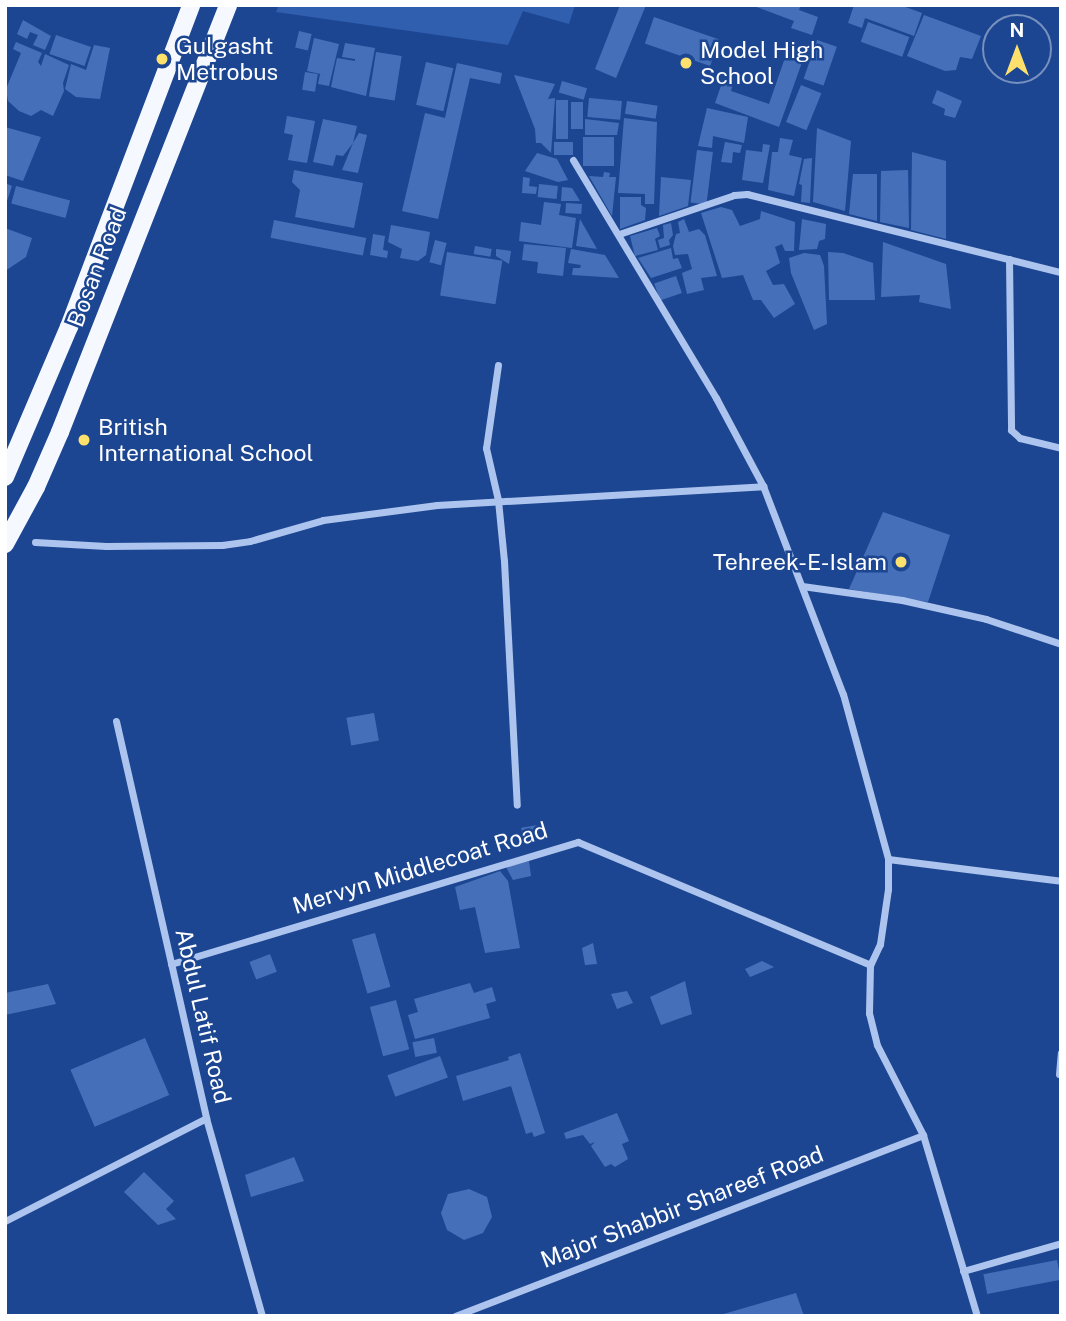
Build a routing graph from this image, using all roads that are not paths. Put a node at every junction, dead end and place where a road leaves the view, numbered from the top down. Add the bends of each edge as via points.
1 (191, 5) edge
2 (228, 5) edge
3 (573, 160) dead end
4 (619, 234) junction
5 (1009, 259) junction
6 (1061, 272) edge
7 (498, 365) dead end
8 (1061, 448) edge
9 (5, 477) edge
10 (763, 486) junction
11 (498, 500) junction
12 (35, 542) dead end
13 (5, 544) edge
14 (802, 586) junction
15 (1061, 644) edge
16 (116, 722) dead end
17 (517, 805) dead end
18 (888, 859) junction
19 (1061, 881) edge
20 (171, 964) junction
21 (870, 965) junction
22 (1061, 1053) edge
23 (1059, 1074) edge
24 (206, 1118) junction
25 (923, 1135) junction
26 (5, 1221) edge
27 (1061, 1243) edge
28 (963, 1271) junction
29 (262, 1316) edge
30 (455, 1316) edge
31 (977, 1316) edge

1 - 9 main road, Bosan Road via 69,327
2 - 13 main road, Bosan Road via 60,432
3 - 4 street
4 - 5 street via 747,194
4 - 10 street
5 - 6 street
5 - 8 street via 1011,430 1020,438
7 - 11 street via 486,447
10 - 11 street
10 - 14 street
11 - 12 street via 323,520 222,545
11 - 17 street
14 - 15 street via 902,600 986,619
14 - 18 street via 843,694
16 - 20 street, Abdul Latif Road
18 - 19 street
18 - 21 street via 880,944
20 - 21 street, Mervyn Middlecoat Road via 578,842
20 - 24 street, Abdul Latif Road
21 - 25 street via 869,1013 877,1045
22 - 23 street
24 - 26 street
24 - 29 street, Abdul Latif Road
25 - 28 street
25 - 30 street, Major Shabbir Shareef Road
27 - 28 street
28 - 31 street

